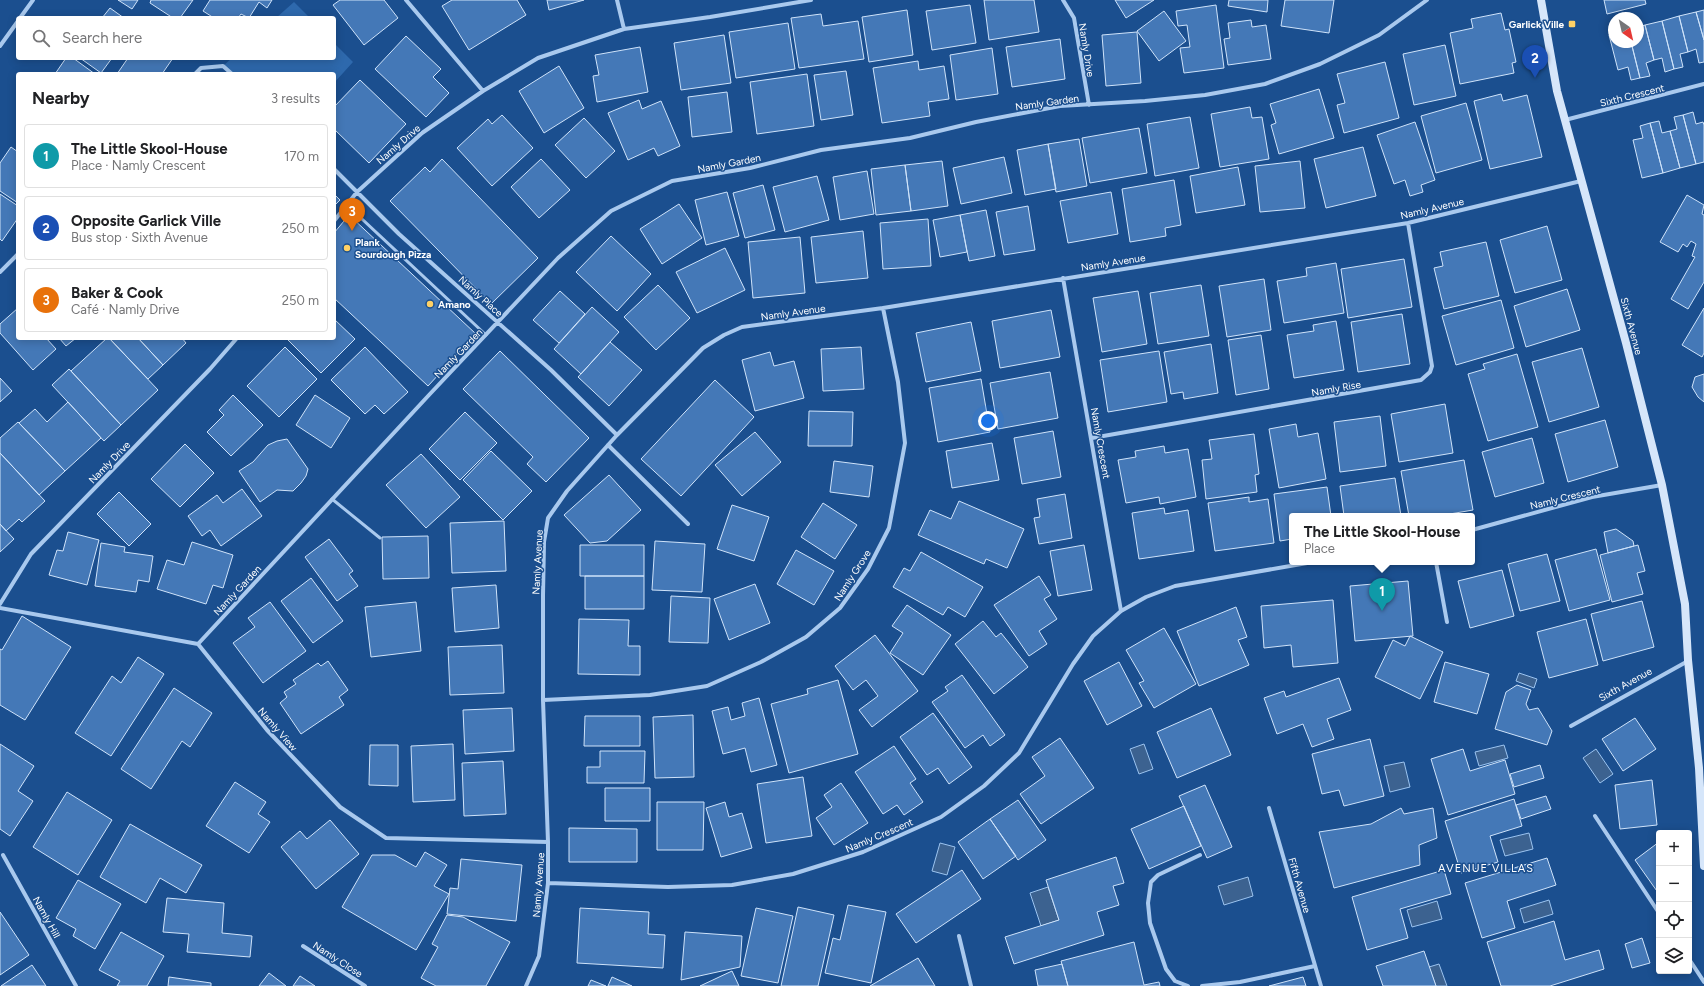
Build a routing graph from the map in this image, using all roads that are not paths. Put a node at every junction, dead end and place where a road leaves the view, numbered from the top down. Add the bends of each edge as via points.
1 (33, 0) edge
2 (406, 0) edge
3 (617, 0) edge
4 (811, 0) edge
5 (1063, 0) edge
6 (1427, 0) edge
7 (1541, 0) edge
8 (21, 16) edge
9 (16, 24) edge
10 (624, 29) junction
11 (0, 46) edge
12 (197, 72) edge
13 (230, 72) edge
14 (1704, 84) edge
15 (482, 91) junction
16 (1089, 105) junction
17 (1565, 120) junction
18 (336, 171) edge
19 (1581, 181) junction
20 (357, 192) junction
21 (347, 205) junction
22 (336, 219) edge
23 (1408, 223) junction
24 (16, 256) edge
25 (0, 272) edge
26 (1063, 278) junction
27 (883, 308) junction
28 (498, 322) junction
29 (486, 335) junction
30 (235, 340) edge
31 (617, 434) junction
32 (1092, 438) junction
33 (608, 445) junction
34 (1662, 485) junction
35 (332, 499) junction
36 (688, 524) dead end
37 (1475, 529) edge
38 (380, 538) dead end
39 (1296, 565) edge
40 (1437, 565) edge
41 (0, 604) edge
42 (0, 608) edge
43 (1121, 611) junction
44 (1447, 622) dead end
45 (198, 644) junction
46 (1688, 660) junction
47 (543, 700) junction
48 (1571, 726) dead end
49 (1701, 766) edge
50 (1269, 808) dead end
51 (1595, 816) dead end
52 (1703, 837) edge
53 (548, 842) junction
54 (3, 854) dead end
55 (1200, 855) dead end
56 (1704, 866) edge
57 (548, 883) junction
58 (1656, 909) edge
59 (959, 936) dead end
60 (302, 946) dead end
61 (1692, 964) edge
62 (1315, 966) junction
63 (1704, 982) edge
64 (76, 986) edge
65 (365, 986) edge
66 (526, 986) edge
67 (971, 986) edge
68 (1188, 986) edge
69 (1202, 986) edge
70 (1321, 986) edge

1 - 8 street
2 - 15 street
3 - 10 street
4 - 10 street, Namly Drive
5 - 16 street, Namly Drive via 1074,18
6 - 16 street, Namly Garden via 1379,35 1320,64 1265,84 1197,96
7 - 17 main road, Sixth Avenue via 1557,91
9 - 11 street
10 - 15 street, Namly Drive via 538,58
12 - 13 street via 201,68 223,66
14 - 17 street, Sixth Crescent
15 - 20 street, Namly Drive via 422,133
16 - 28 street, Namly Garden via 1060,106 910,138 821,150 750,168 672,181 611,211 558,258
17 - 19 main road, Sixth Avenue
18 - 20 street, Namly Place
19 - 23 street, Namly Avenue
19 - 34 main road, Sixth Avenue
20 - 21 street, Namly Drive
20 - 28 street, Namly Place via 399,234
21 - 22 street, Namly Drive
21 - 29 lane
23 - 26 street, Namly Avenue
23 - 32 street, Namly Rise via 1432,366 1430,372 1421,380
24 - 25 street
26 - 27 street, Namly Avenue
26 - 32 street, Namly Crescent
27 - 31 street, Namly Avenue via 742,327 724,335 703,348
27 - 47 street, Namly Grove via 898,382 905,443 889,528 868,569 840,608 806,637 761,662 707,686 650,695
28 - 29 street, Namly Garden
28 - 31 street, Namly Place
29 - 35 street, Namly Garden
30 - 41 street, Namly Drive via 31,554
31 - 33 street, Namly Avenue
32 - 43 street, Namly Crescent
33 - 36 street
33 - 47 street, Namly Avenue via 567,491 548,518 544,542
34 - 37 street, Namly Crescent via 1593,497
34 - 46 main road, Sixth Avenue via 1685,604
35 - 38 lane
35 - 45 street, Namly Garden
39 - 43 street, Namly Crescent via 1176,586 1146,597
40 - 44 street
42 - 45 street
43 - 57 street, Namly Crescent via 1093,636 1019,753 984,786 941,817 863,852 793,874 732,885 661,887
45 - 53 street, Namly View via 267,730 340,807 386,838
46 - 48 street, Sixth Avenue
46 - 49 main road, Sixth Avenue
47 - 53 street, Namly Avenue
49 - 52 main road, Sixth Avenue
50 - 62 street, Fifth Avenue
51 - 58 street
52 - 56 main road, Sixth Avenue
53 - 57 street, Namly Avenue
54 - 64 street, Namly Hill
55 - 68 street via 1158,875 1151,882 1148,903 1150,923 1166,969 1175,981
57 - 66 street, Namly Avenue via 539,956
59 - 67 street
60 - 65 street, Namly Close
61 - 63 street
62 - 69 street via 1240,982
62 - 70 street, Fifth Avenue

